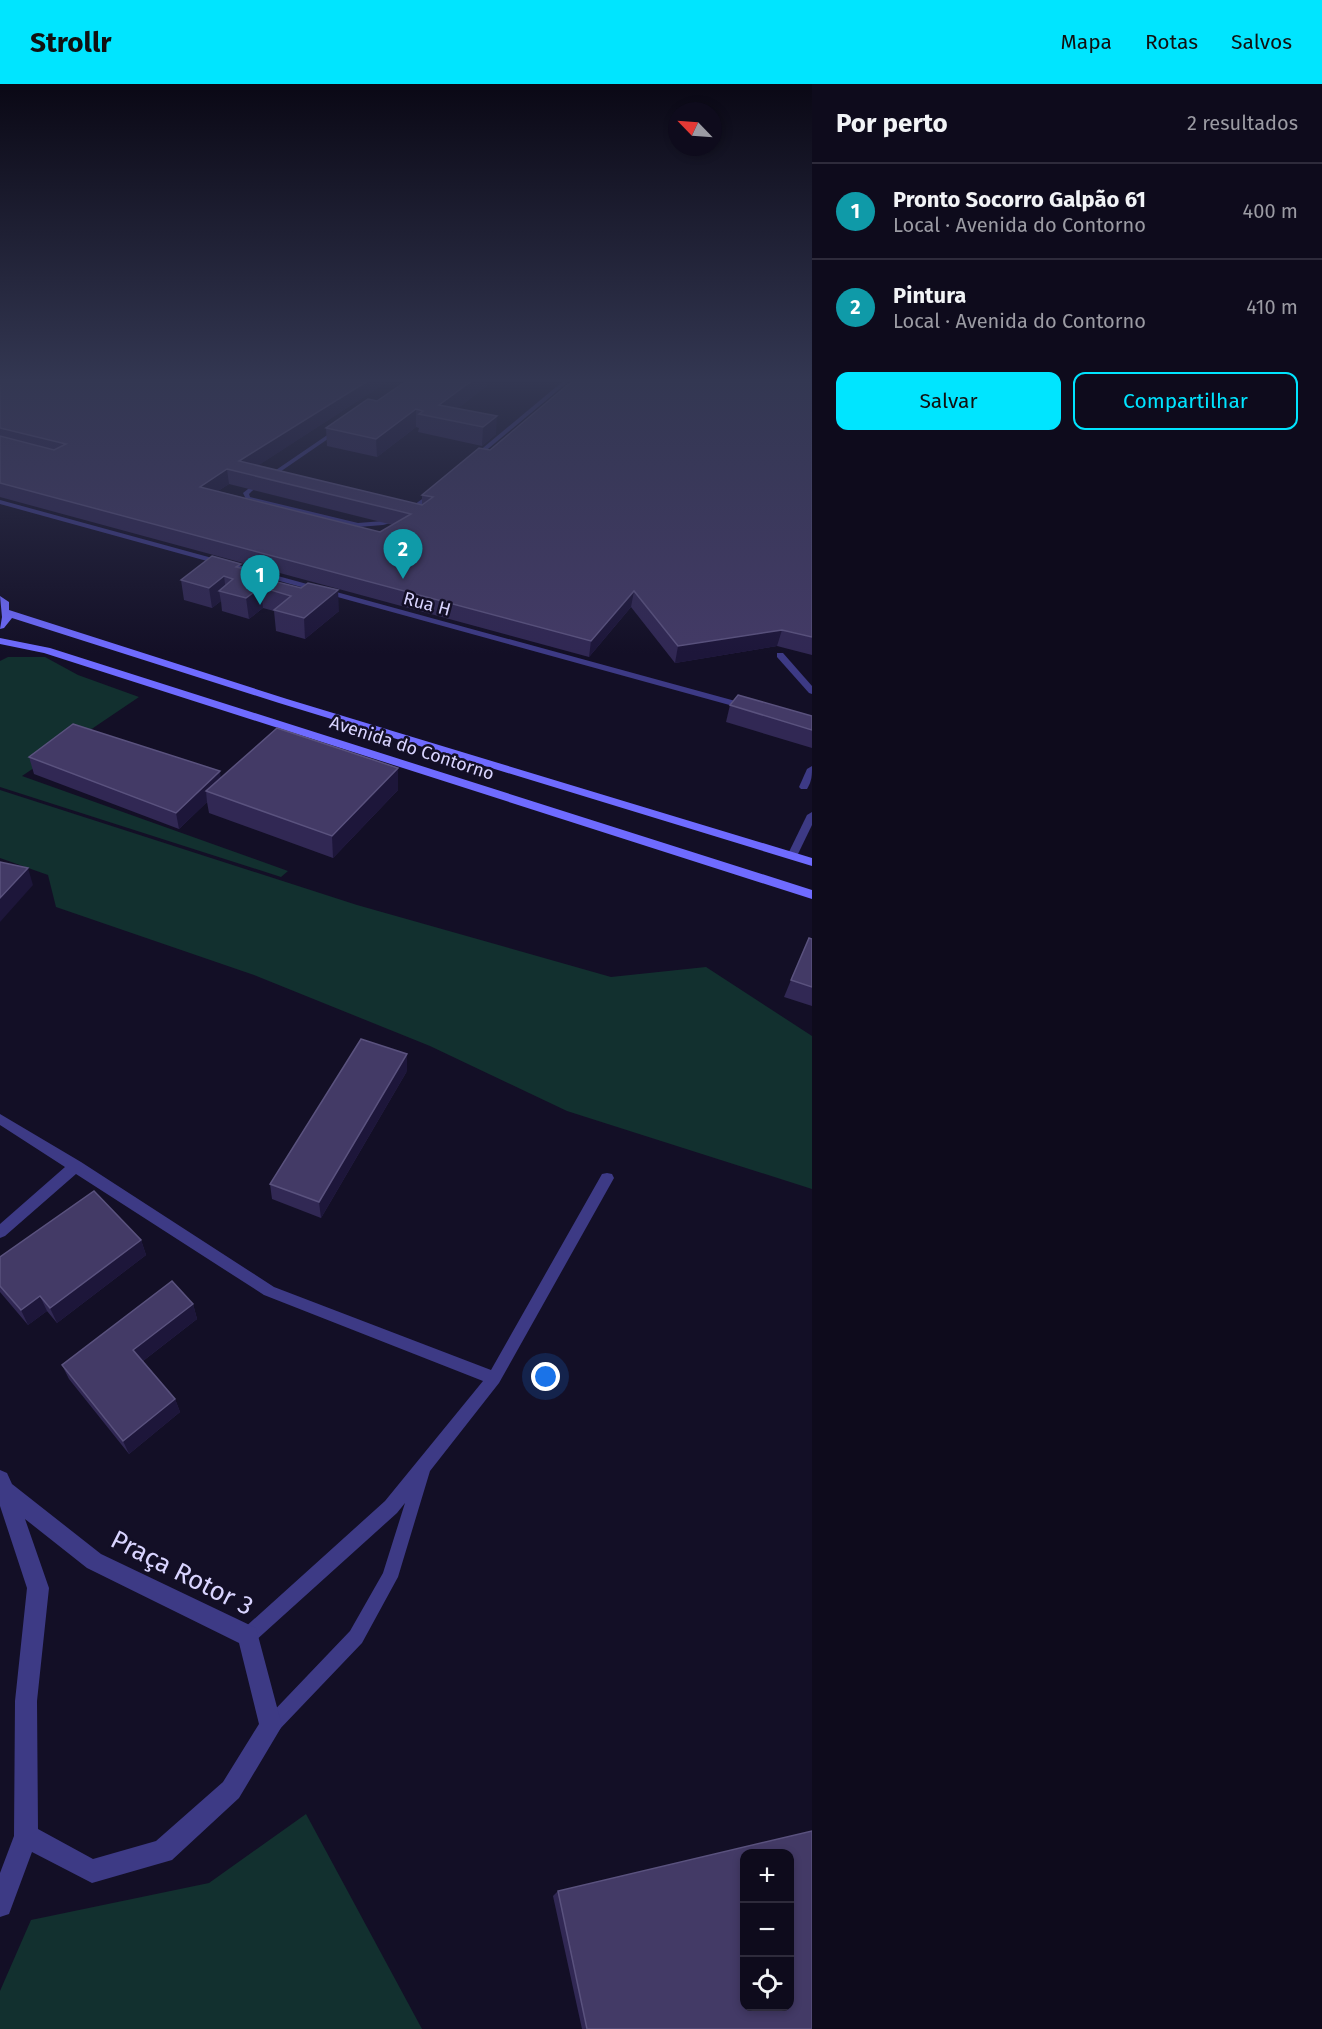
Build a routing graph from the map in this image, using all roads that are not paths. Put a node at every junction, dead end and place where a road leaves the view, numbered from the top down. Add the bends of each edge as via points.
1 (274, 473) edge
2 (444, 484) edge
3 (0, 502) edge
4 (0, 599) edge
5 (4, 612) junction
6 (0, 626) edge
7 (0, 641) edge
8 (780, 655) dead end
9 (812, 692) edge
10 (755, 709) edge
11 (812, 769) edge
12 (808, 788) edge
13 (812, 815) edge
14 (792, 856) junction
15 (812, 862) edge
16 (770, 881) junction
17 (812, 886) edge
18 (812, 895) edge
19 (0, 1119) edge
20 (76, 1166) junction
21 (607, 1178) dead end
22 (0, 1232) edge
23 (494, 1378) junction
24 (424, 1465) junction
25 (2, 1486) edge
26 (249, 1636) junction
27 (271, 1726) junction
28 (26, 1836) junction
29 (0, 1905) edge

1 - 2 lane via 245,494 248,498 358,525 392,523
3 - 10 lane, Rua H
4 - 5 street
5 - 6 street via 7,617
5 - 14 street, Avenida do Contorno
7 - 16 street, Avenida do Contorno via 46,650
8 - 9 lane
11 - 12 lane
13 - 14 lane
14 - 15 street, Avenida do Contorno
16 - 17 street
16 - 18 street, Avenida do Contorno
19 - 20 lane
20 - 22 lane
20 - 23 lane via 269,1291
21 - 23 lane
23 - 24 lane
24 - 26 lane via 391,1507
24 - 27 lane via 390,1577 356,1636
25 - 26 street, Praça Rotor 3 via 94,1561
25 - 28 street, Praça Rotor 3 via 38,1588 26,1701
26 - 27 street, Praça Rotor 3
27 - 28 street via 231,1790 163,1851 92,1871
28 - 29 street

